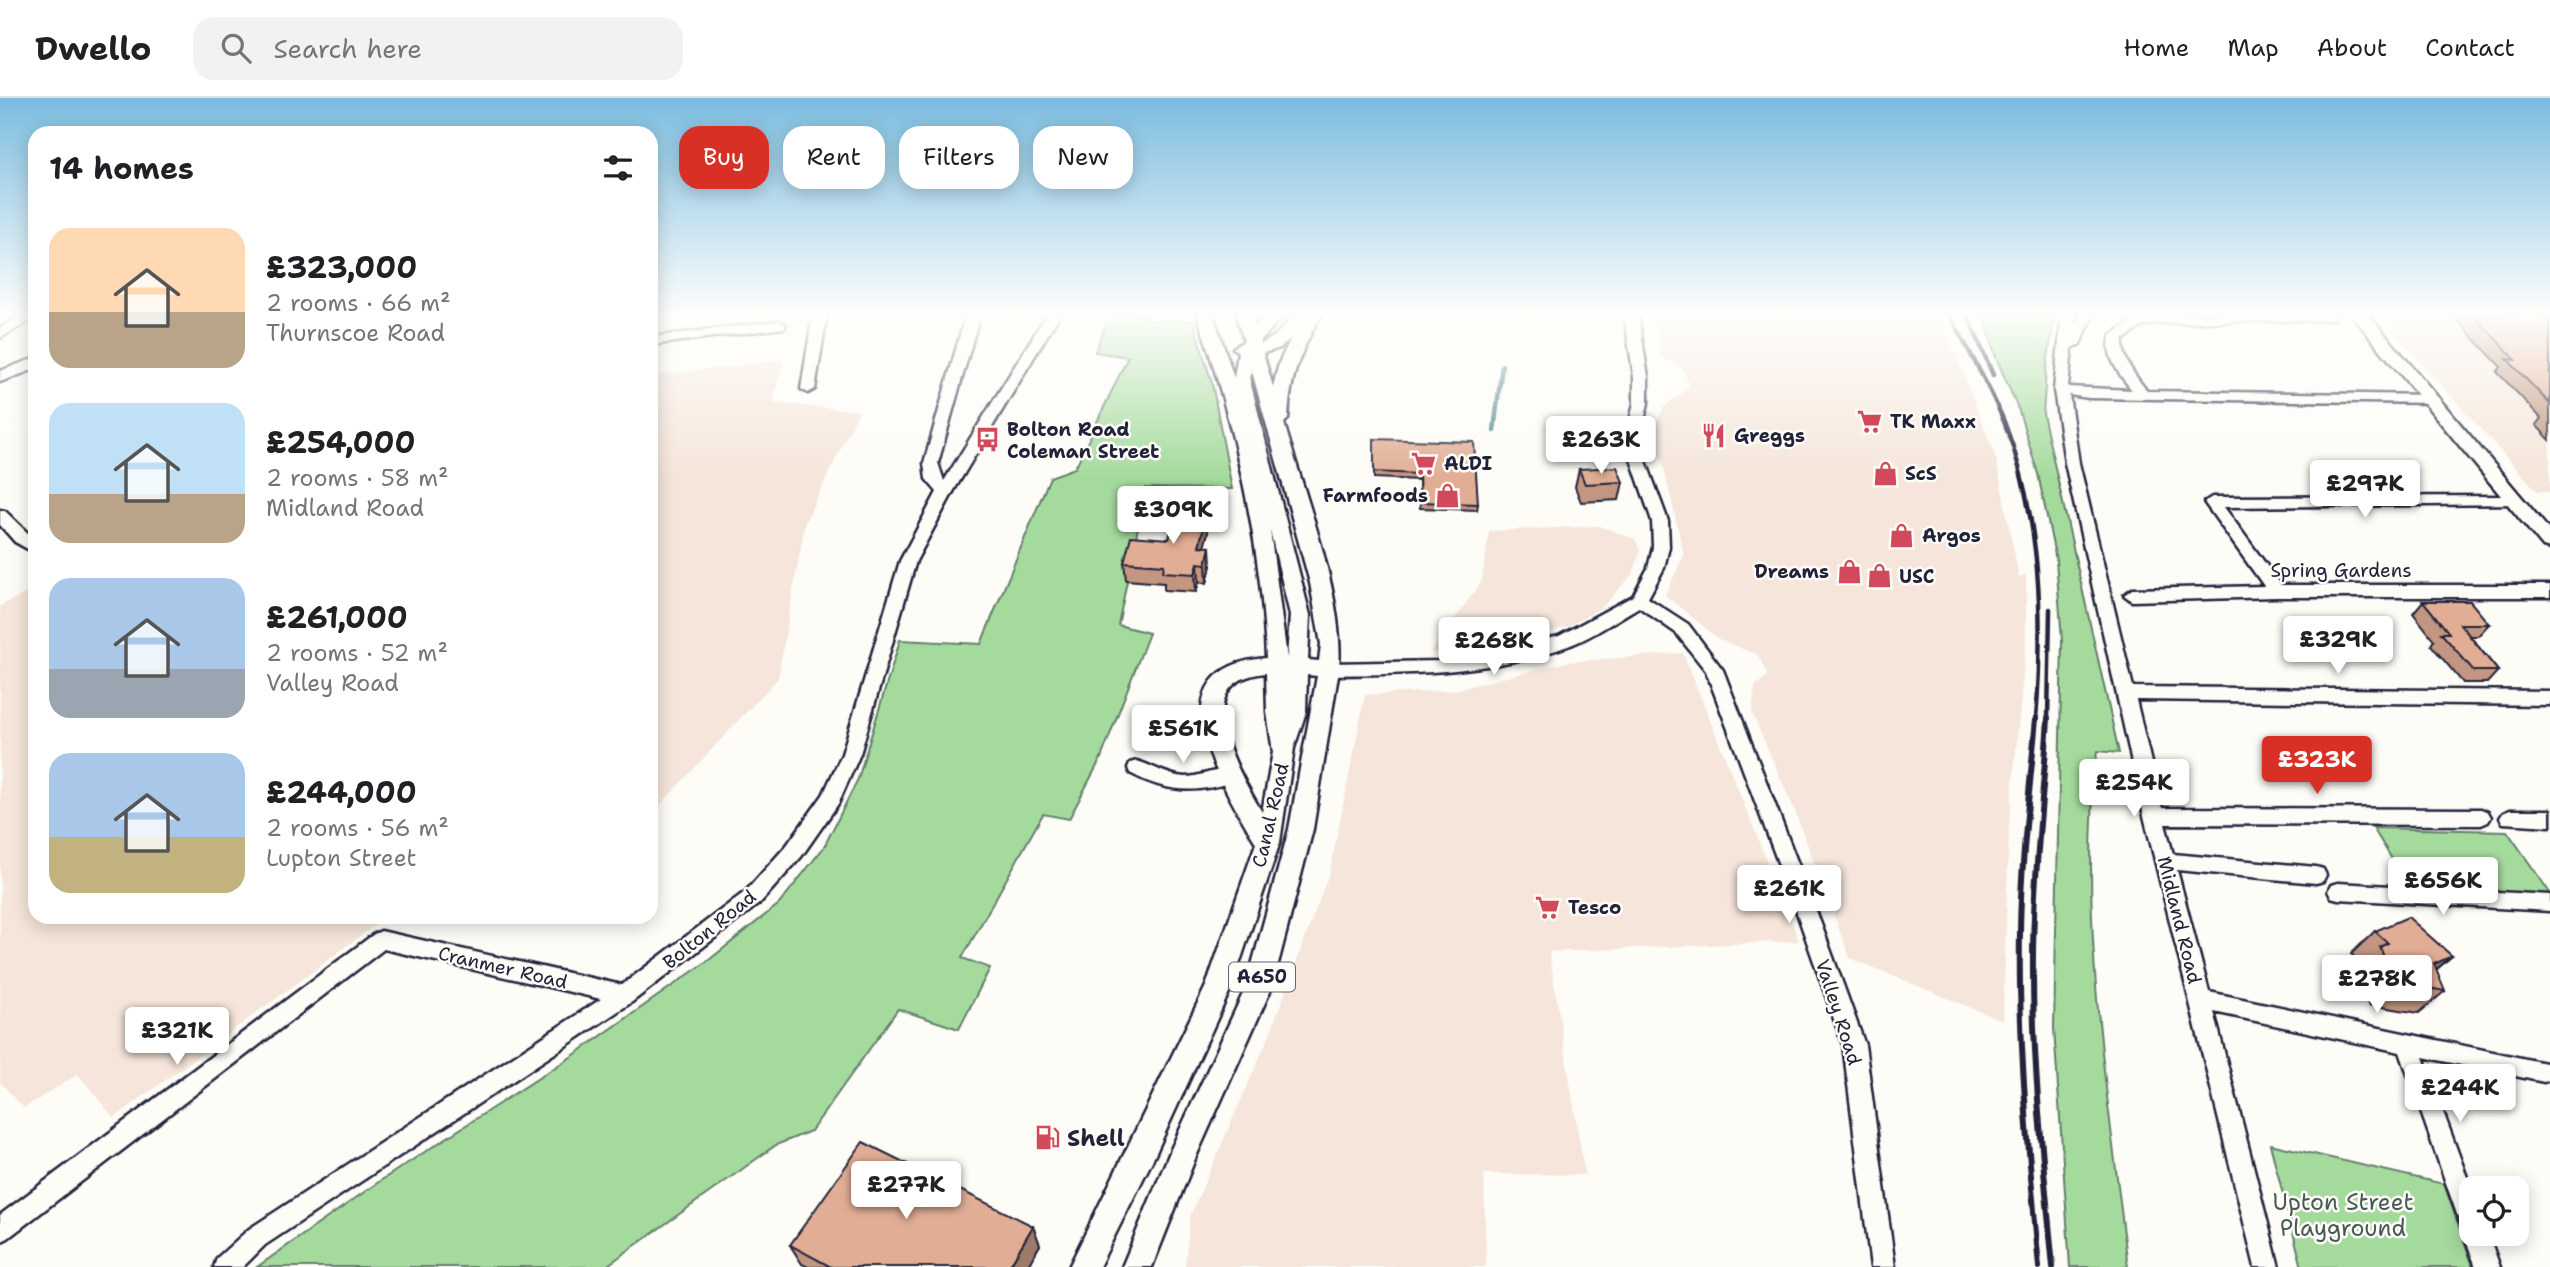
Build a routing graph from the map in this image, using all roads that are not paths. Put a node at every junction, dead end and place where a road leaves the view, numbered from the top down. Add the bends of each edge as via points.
1 (24, 369) edge
2 (811, 369) edge
3 (958, 369) edge
4 (1021, 369) edge
5 (1223, 369) edge
6 (1242, 369) edge
7 (1257, 369) edge
8 (1284, 369) edge
9 (1640, 369) edge
10 (2065, 369) edge
11 (2124, 369) edge
12 (2405, 369) edge
13 (0, 377) edge
14 (808, 389) dead end
15 (2061, 390) junction
16 (2142, 394) junction
17 (2432, 400) junction
18 (1279, 442) junction
19 (945, 492) junction
20 (2517, 501) junction
21 (0, 515) edge
22 (2543, 525) edge
23 (28, 543) edge
24 (2550, 543) edge
25 (2276, 591) junction
26 (2550, 591) edge
27 (2132, 596) dead end
28 (1639, 600) junction
29 (1287, 667) junction
30 (1329, 669) junction
31 (2126, 693) junction
32 (2550, 698) edge
33 (1137, 768) dead end
34 (1228, 776) junction
35 (2154, 816) junction
36 (2481, 817) dead end
37 (2510, 818) dead end
38 (2550, 818) edge
39 (1268, 842) junction
40 (2165, 861) junction
41 (2316, 875) dead end
42 (2338, 891) dead end
43 (2550, 903) edge
44 (625, 995) junction
45 (2201, 1000) junction
46 (2408, 1044) junction
47 (2544, 1072) dead end
48 (2459, 1186) edge
49 (0, 1230) edge
50 (2480, 1246) edge
51 (226, 1267) edge
52 (1084, 1267) edge
53 (1137, 1267) edge
54 (1884, 1267) edge
55 (2267, 1267) edge
56 (2488, 1267) edge

1 - 13 main road
2 - 14 street
3 - 19 street via 931,463 934,479
4 - 19 street, Bolton Road
5 - 29 main road, A650 via 1255,496 1275,630
6 - 29 main road, A650 via 1300,615
7 - 18 main road, Canal Road / A650
8 - 18 main road, Canal Road
9 - 28 street via 1641,403 1632,442 1660,521 1661,547
10 - 15 street, Midland Road
11 - 16 street
12 - 17 main road
15 - 16 street
15 - 31 street, Midland Road via 2072,463
16 - 17 street
17 - 20 main road
18 - 30 main road, Canal Road / A650 via 1327,616
19 - 44 street, Bolton Road via 908,561 851,754 831,799 753,897
20 - 22 main road
20 - 25 street via 2212,502
21 - 23 street
22 - 24 main road
25 - 26 street, Spring Gardens
25 - 27 street, Spring Gardens
28 - 30 street via 1564,641 1507,656 1442,667
28 - 54 street, Valley Road via 1692,636 1714,670 1811,925 1854,1045
29 - 30 main road
29 - 34 main road via 1256,666 1239,671 1226,679 1215,695 1212,735
29 - 39 main road, Canal Road / A650 via 1295,712
30 - 53 main road, Canal Road / A650 via 1301,829 1259,987
31 - 32 street
31 - 35 street, Midland Road
33 - 34 street via 1173,785 1202,785
34 - 39 main road
35 - 36 street
35 - 40 street, Midland Road
37 - 38 street
39 - 52 main road, Canal Road / A650 via 1219,986
40 - 41 street
40 - 45 street, Midland Road
42 - 43 street
44 - 49 street, Cranmer Road via 381,940
44 - 51 street, Bolton Road via 257,1237
45 - 46 street
45 - 55 street, Midland Road
46 - 47 street
46 - 48 street
50 - 56 street

